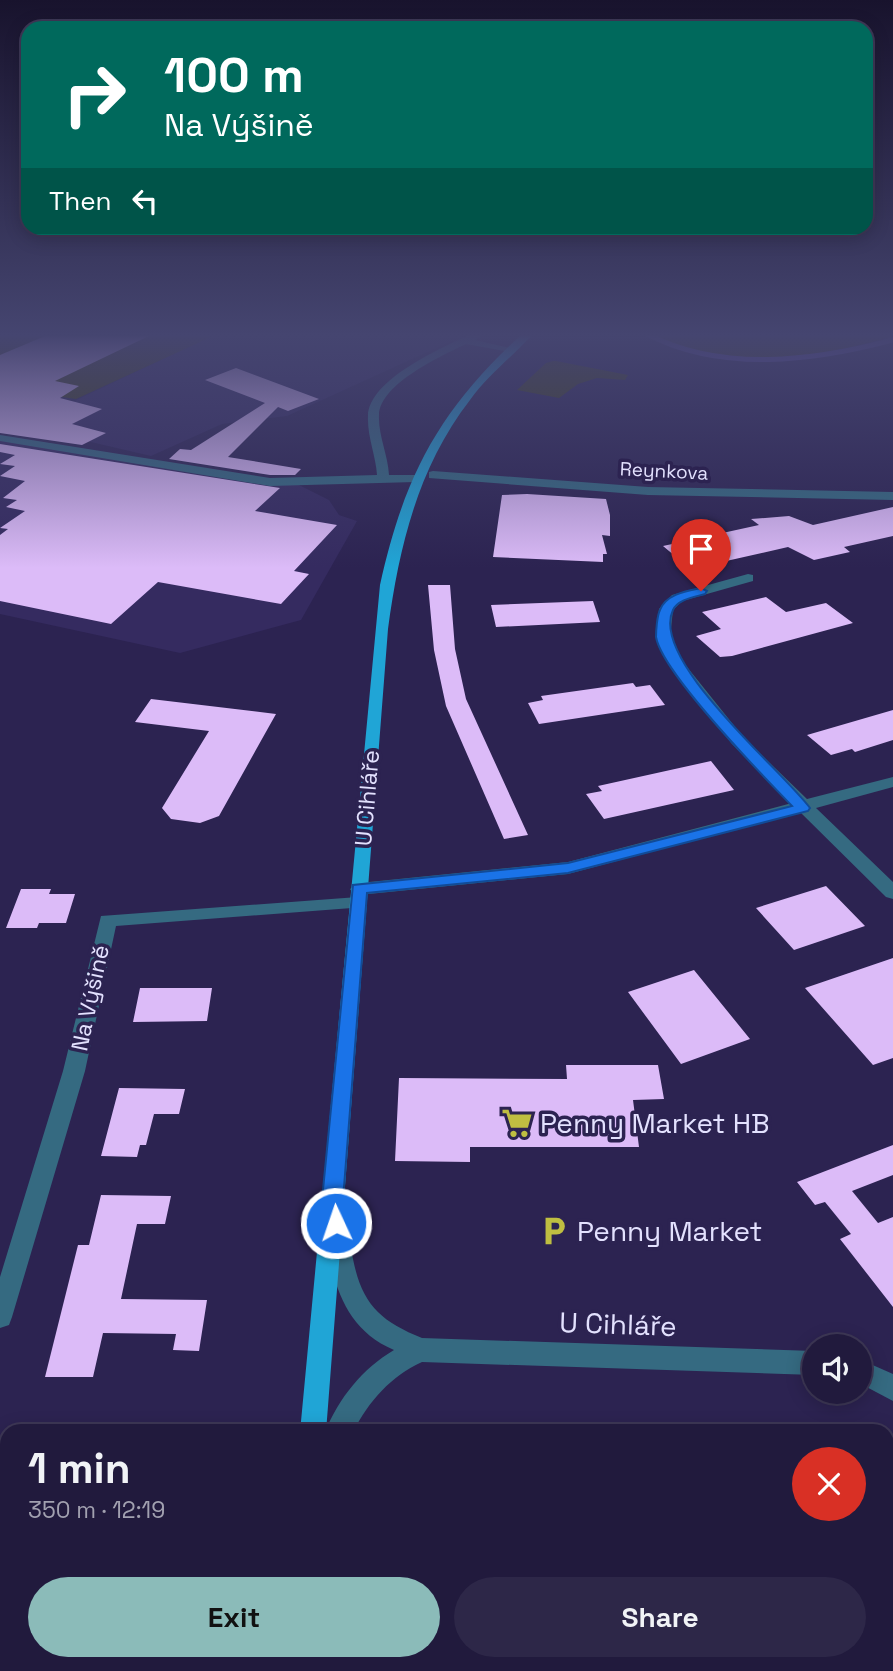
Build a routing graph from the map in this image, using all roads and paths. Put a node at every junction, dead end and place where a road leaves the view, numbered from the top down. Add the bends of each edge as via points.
1 (374, 412) edge
2 (454, 412) edge
3 (0, 438) edge
4 (433, 475) dead end
5 (383, 477) junction
6 (415, 478) junction
7 (893, 496) edge
8 (748, 578) dead end
9 (893, 782) edge
10 (802, 808) junction
11 (893, 893) edge
12 (358, 896) junction
13 (332, 1200) junction
14 (0, 1317) edge
15 (421, 1350) junction
16 (802, 1363) edge
17 (872, 1375) edge
18 (893, 1390) edge
19 (314, 1424) edge
20 (342, 1424) edge

1 - 5 street
2 - 6 main road, U Cihláře
3 - 5 street via 270,482
4 - 7 street, Reynkova via 648,491
5 - 6 street
6 - 12 main road, U Cihláře via 398,526 385,593
8 - 10 street via 677,598 666,610 663,637 672,658 710,709
9 - 10 street, Na Výšině
10 - 11 street
10 - 12 street, Na Výšině via 568,868
12 - 13 main road, U Cihláře
12 - 14 street, Na Výšině via 107,920 74,1070
13 - 15 street via 344,1278 353,1302 381,1333
13 - 19 main road, U Cihláře
15 - 16 street, U Cihláře
15 - 20 street via 380,1371
17 - 18 street

